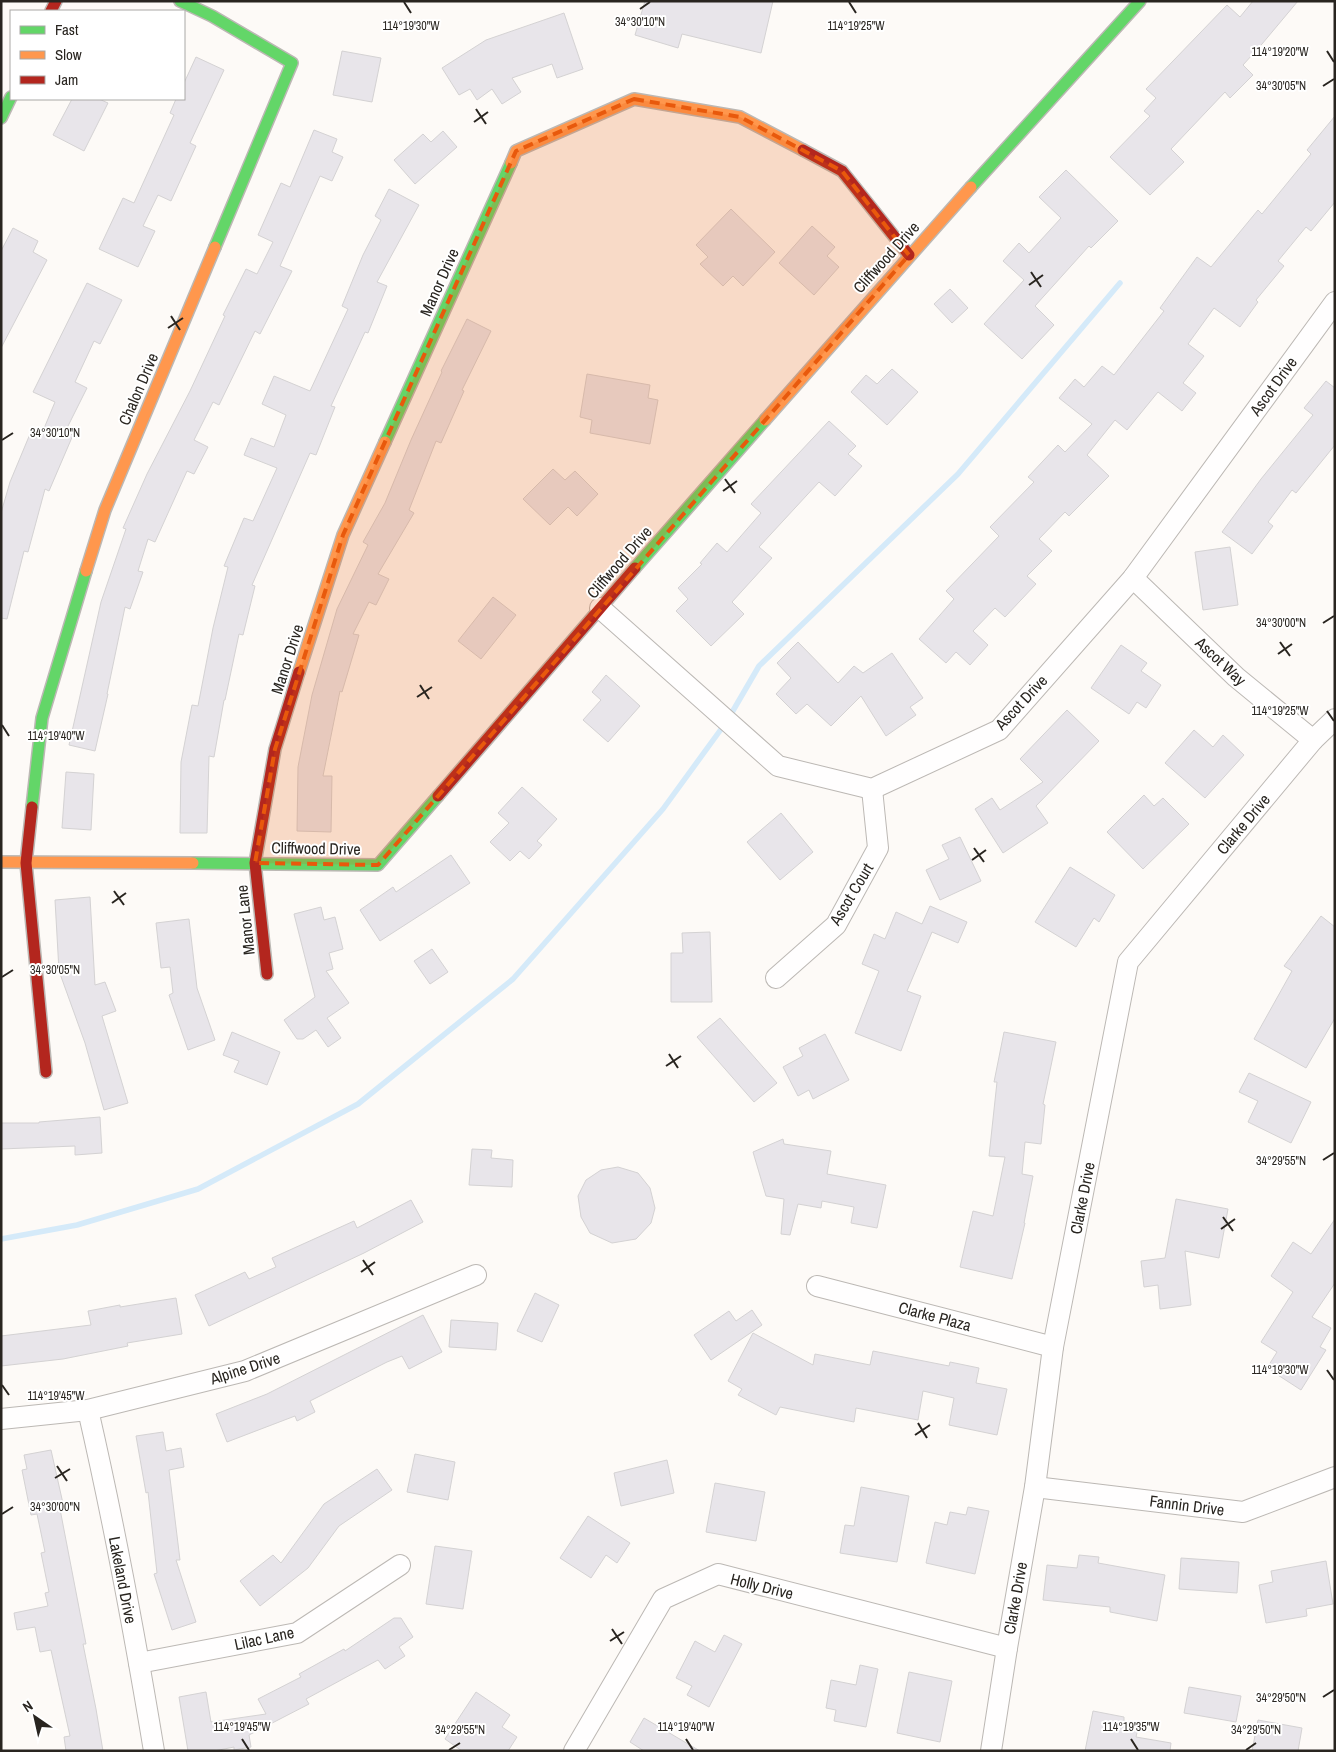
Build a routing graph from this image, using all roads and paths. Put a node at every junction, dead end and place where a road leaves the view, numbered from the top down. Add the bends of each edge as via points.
1 (180, 1) edge
2 (1140, 1) edge
3 (10, 99) edge
4 (1, 118) edge
5 (909, 255) junction
6 (1335, 302) edge
7 (1133, 578) junction
8 (600, 608) junction
9 (1335, 719) edge
10 (1313, 740) junction
11 (872, 789) junction
12 (1, 862) edge
13 (255, 863) junction
14 (26, 864) junction
15 (267, 974) dead end
16 (776, 978) dead end
17 (46, 1072) dead end
18 (476, 1275) dead end
19 (817, 1286) dead end
20 (1053, 1347) junction
21 (88, 1410) junction
22 (1, 1419) edge
23 (1335, 1477) edge
24 (1035, 1487) junction
25 (400, 1565) dead end
26 (1007, 1648) junction
27 (139, 1663) junction
28 (154, 1751) edge
29 (574, 1751) edge
30 (991, 1751) edge

1 - 14 street, Chalon Drive via 292,63 105,510 42,718
2 - 5 street, Cliffwood Drive
3 - 4 street
5 - 8 street, Cliffwood Drive
5 - 13 street, Manor Drive via 842,171 740,117 634,100 516,151 343,535 275,749
6 - 7 street, Ascot Drive
7 - 10 street, Ascot Way via 1236,677
7 - 11 street, Ascot Drive via 998,730
8 - 11 street via 778,766
8 - 13 street, Cliffwood Drive via 378,866
9 - 10 street, Clarke Drive
10 - 20 street, Clarke Drive via 1128,962
11 - 16 street, Ascot Court via 878,848 836,925
12 - 14 street, Cliffwood Drive
13 - 14 street, Cliffwood Drive
13 - 15 street, Manor Lane
14 - 17 street
18 - 21 street, Alpine Drive via 245,1371
19 - 20 street, Clarke Plaza
20 - 24 street, Clarke Drive
21 - 22 street, Alpine Drive
21 - 27 street, Lakeland Drive
23 - 24 street, Fannin Drive via 1243,1512
24 - 26 street, Clarke Drive
25 - 27 street, Lilac Lane via 297,1633
26 - 29 street, Holly Drive via 718,1574 663,1599
26 - 30 street, Clarke Drive
27 - 28 street, Lakeland Drive

